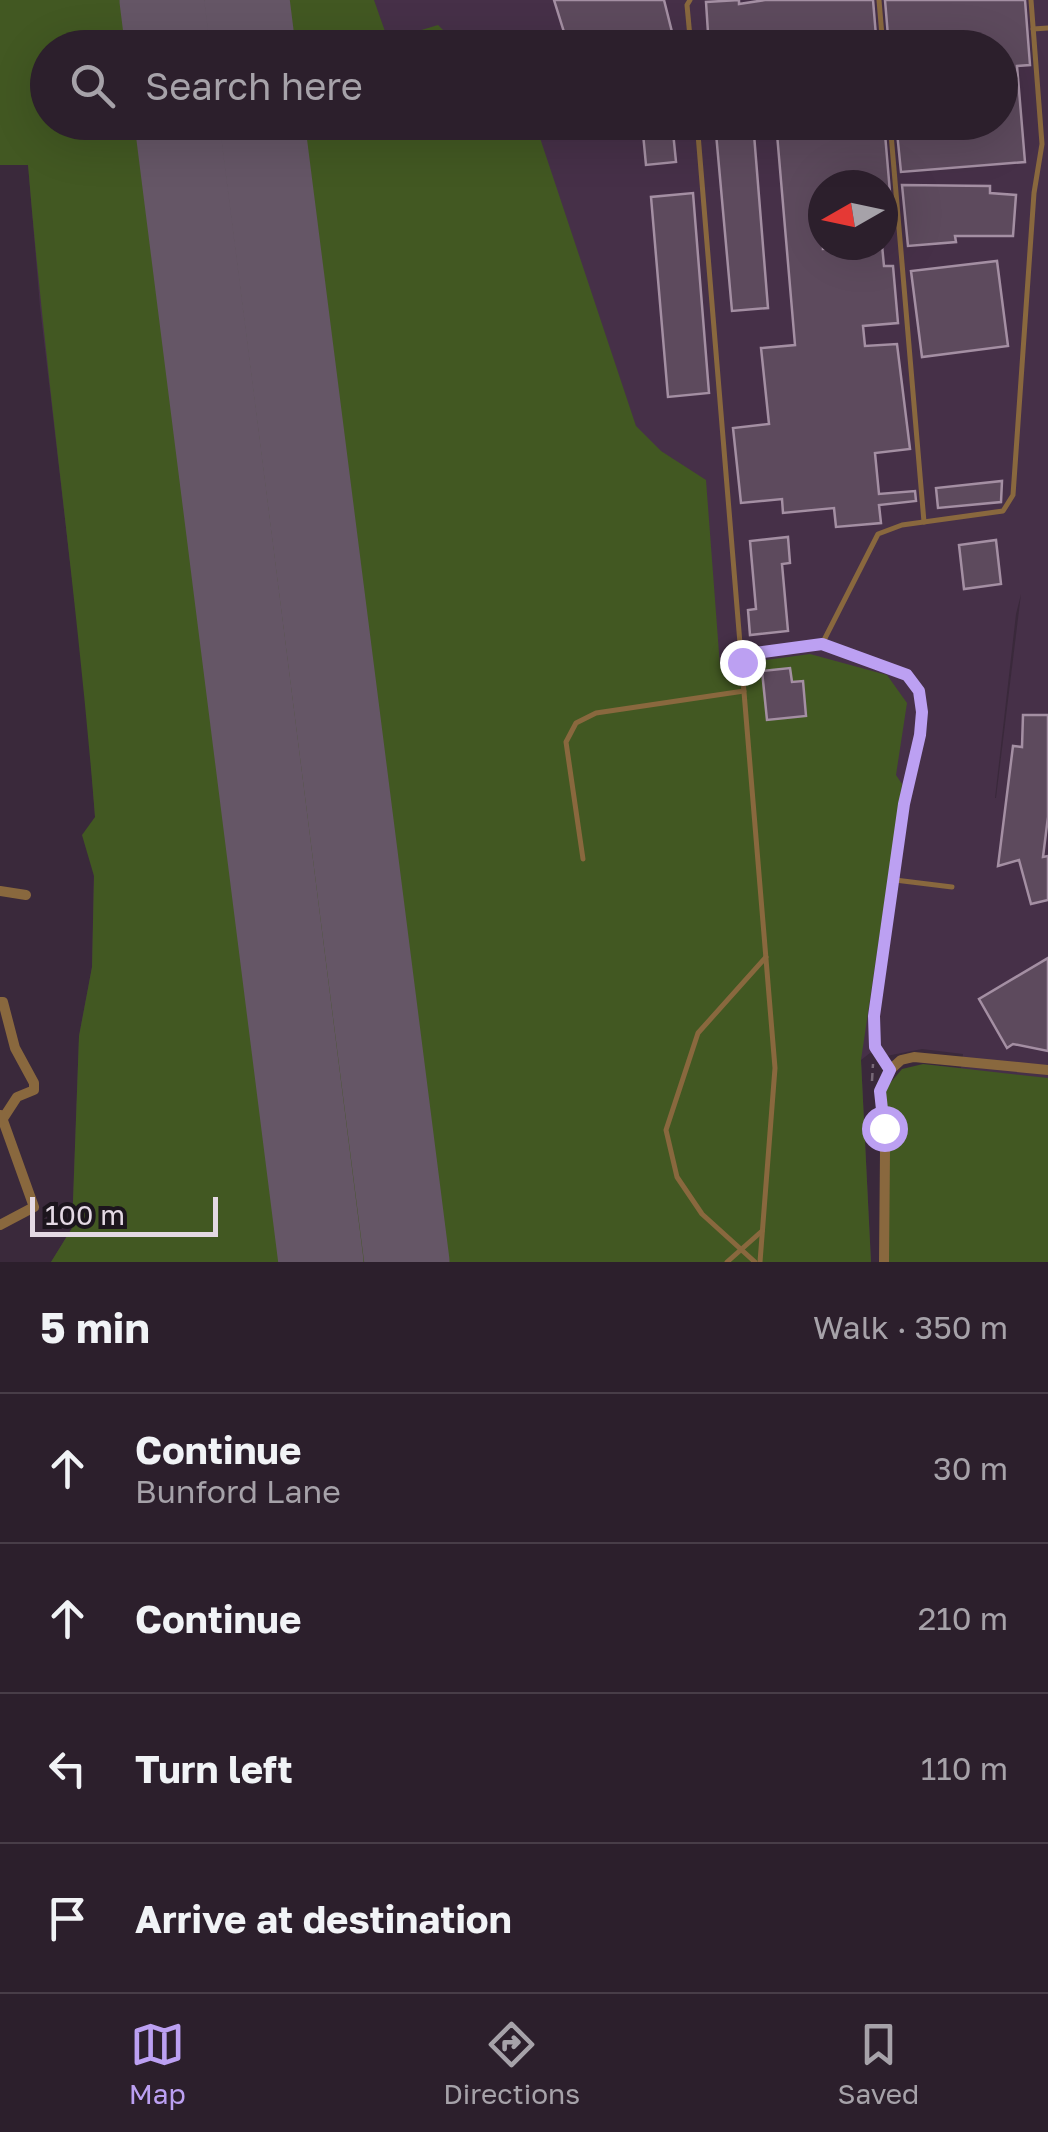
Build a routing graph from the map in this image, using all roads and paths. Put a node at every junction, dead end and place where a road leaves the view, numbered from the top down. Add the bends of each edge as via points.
1 (690, 0) edge
2 (879, 0) edge
3 (1031, 0) edge
4 (1033, 28) junction
5 (1048, 28) edge
6 (689, 30) edge
7 (882, 30) edge
8 (698, 140) edge
9 (892, 140) edge
10 (924, 522) junction
11 (822, 644) junction
12 (741, 655) junction
13 (744, 691) junction
14 (583, 859) dead end
15 (894, 880) junction
16 (952, 887) dead end
17 (0, 891) edge
18 (26, 895) dead end
19 (766, 957) junction
20 (0, 1002) edge
21 (890, 1070) junction
22 (1048, 1070) edge
23 (2, 1115) edge
24 (6, 1142) edge
25 (0, 1225) edge
26 (762, 1231) junction
27 (742, 1249) junction
28 (727, 1262) edge
29 (757, 1262) edge
30 (884, 1262) edge

1 - 6 lane
2 - 7 lane
3 - 4 lane
4 - 5 lane
4 - 10 lane via 1042,144 1013,496 1003,511
8 - 12 lane
9 - 10 lane
10 - 11 lane via 878,534
11 - 12 lane
11 - 15 lane via 907,675 919,691 920,735
12 - 13 lane
13 - 14 lane via 596,713 576,722 566,742
13 - 19 lane
15 - 16 lane
15 - 21 lane via 874,1016 875,1047
17 - 18 street
19 - 26 lane via 775,1068
19 - 27 lane via 698,1033 666,1130 677,1177 702,1214
20 - 23 street via 34,1083
21 - 22 street via 901,1060 926,1057
21 - 30 street via 880,1091
23 - 24 street
24 - 25 street via 34,1207
26 - 27 lane
26 - 29 lane
27 - 28 lane
27 - 29 lane

